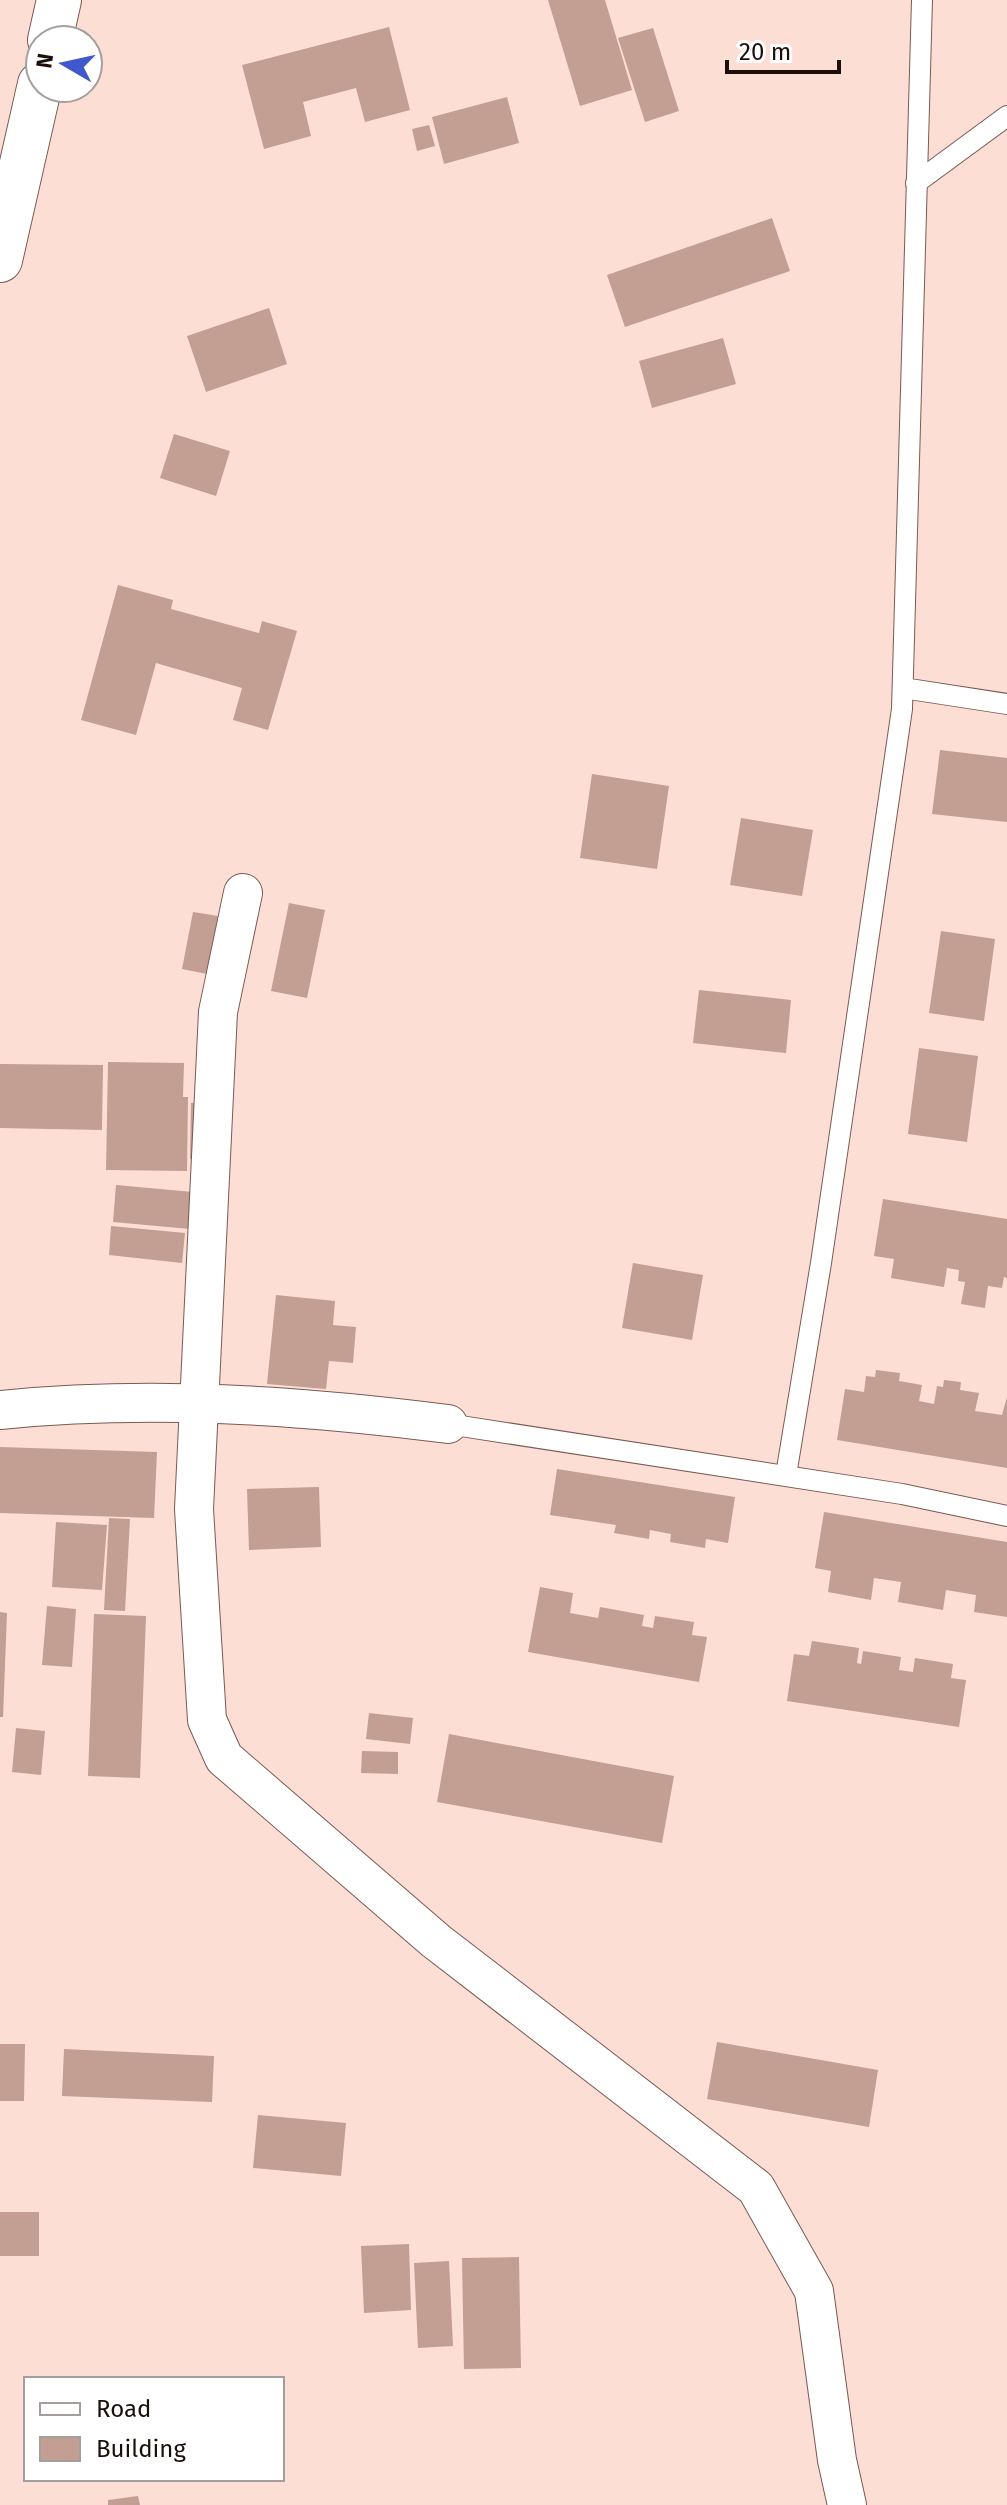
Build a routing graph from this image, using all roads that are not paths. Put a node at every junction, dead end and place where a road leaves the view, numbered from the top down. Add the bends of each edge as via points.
1 (59, 0) edge
2 (922, 0) edge
3 (54, 24) edge
4 (35, 104) edge
5 (1007, 116) edge
6 (916, 183) junction
7 (0, 260) edge
8 (903, 688) junction
9 (1007, 704) edge
10 (243, 893) dead end
11 (201, 1402) junction
12 (0, 1410) edge
13 (448, 1424) joint
14 (786, 1475) junction
15 (1007, 1516) edge
16 (847, 2505) edge

1 - 3 street
2 - 6 lane
4 - 7 street
5 - 6 lane
6 - 8 lane
8 - 9 lane
8 - 14 lane
10 - 11 street via 218,1012
11 - 12 street
11 - 13 street
11 - 16 street via 194,1509 206,1705 224,1758 436,1941 756,2188 814,2291
13 - 14 lane
14 - 15 lane

